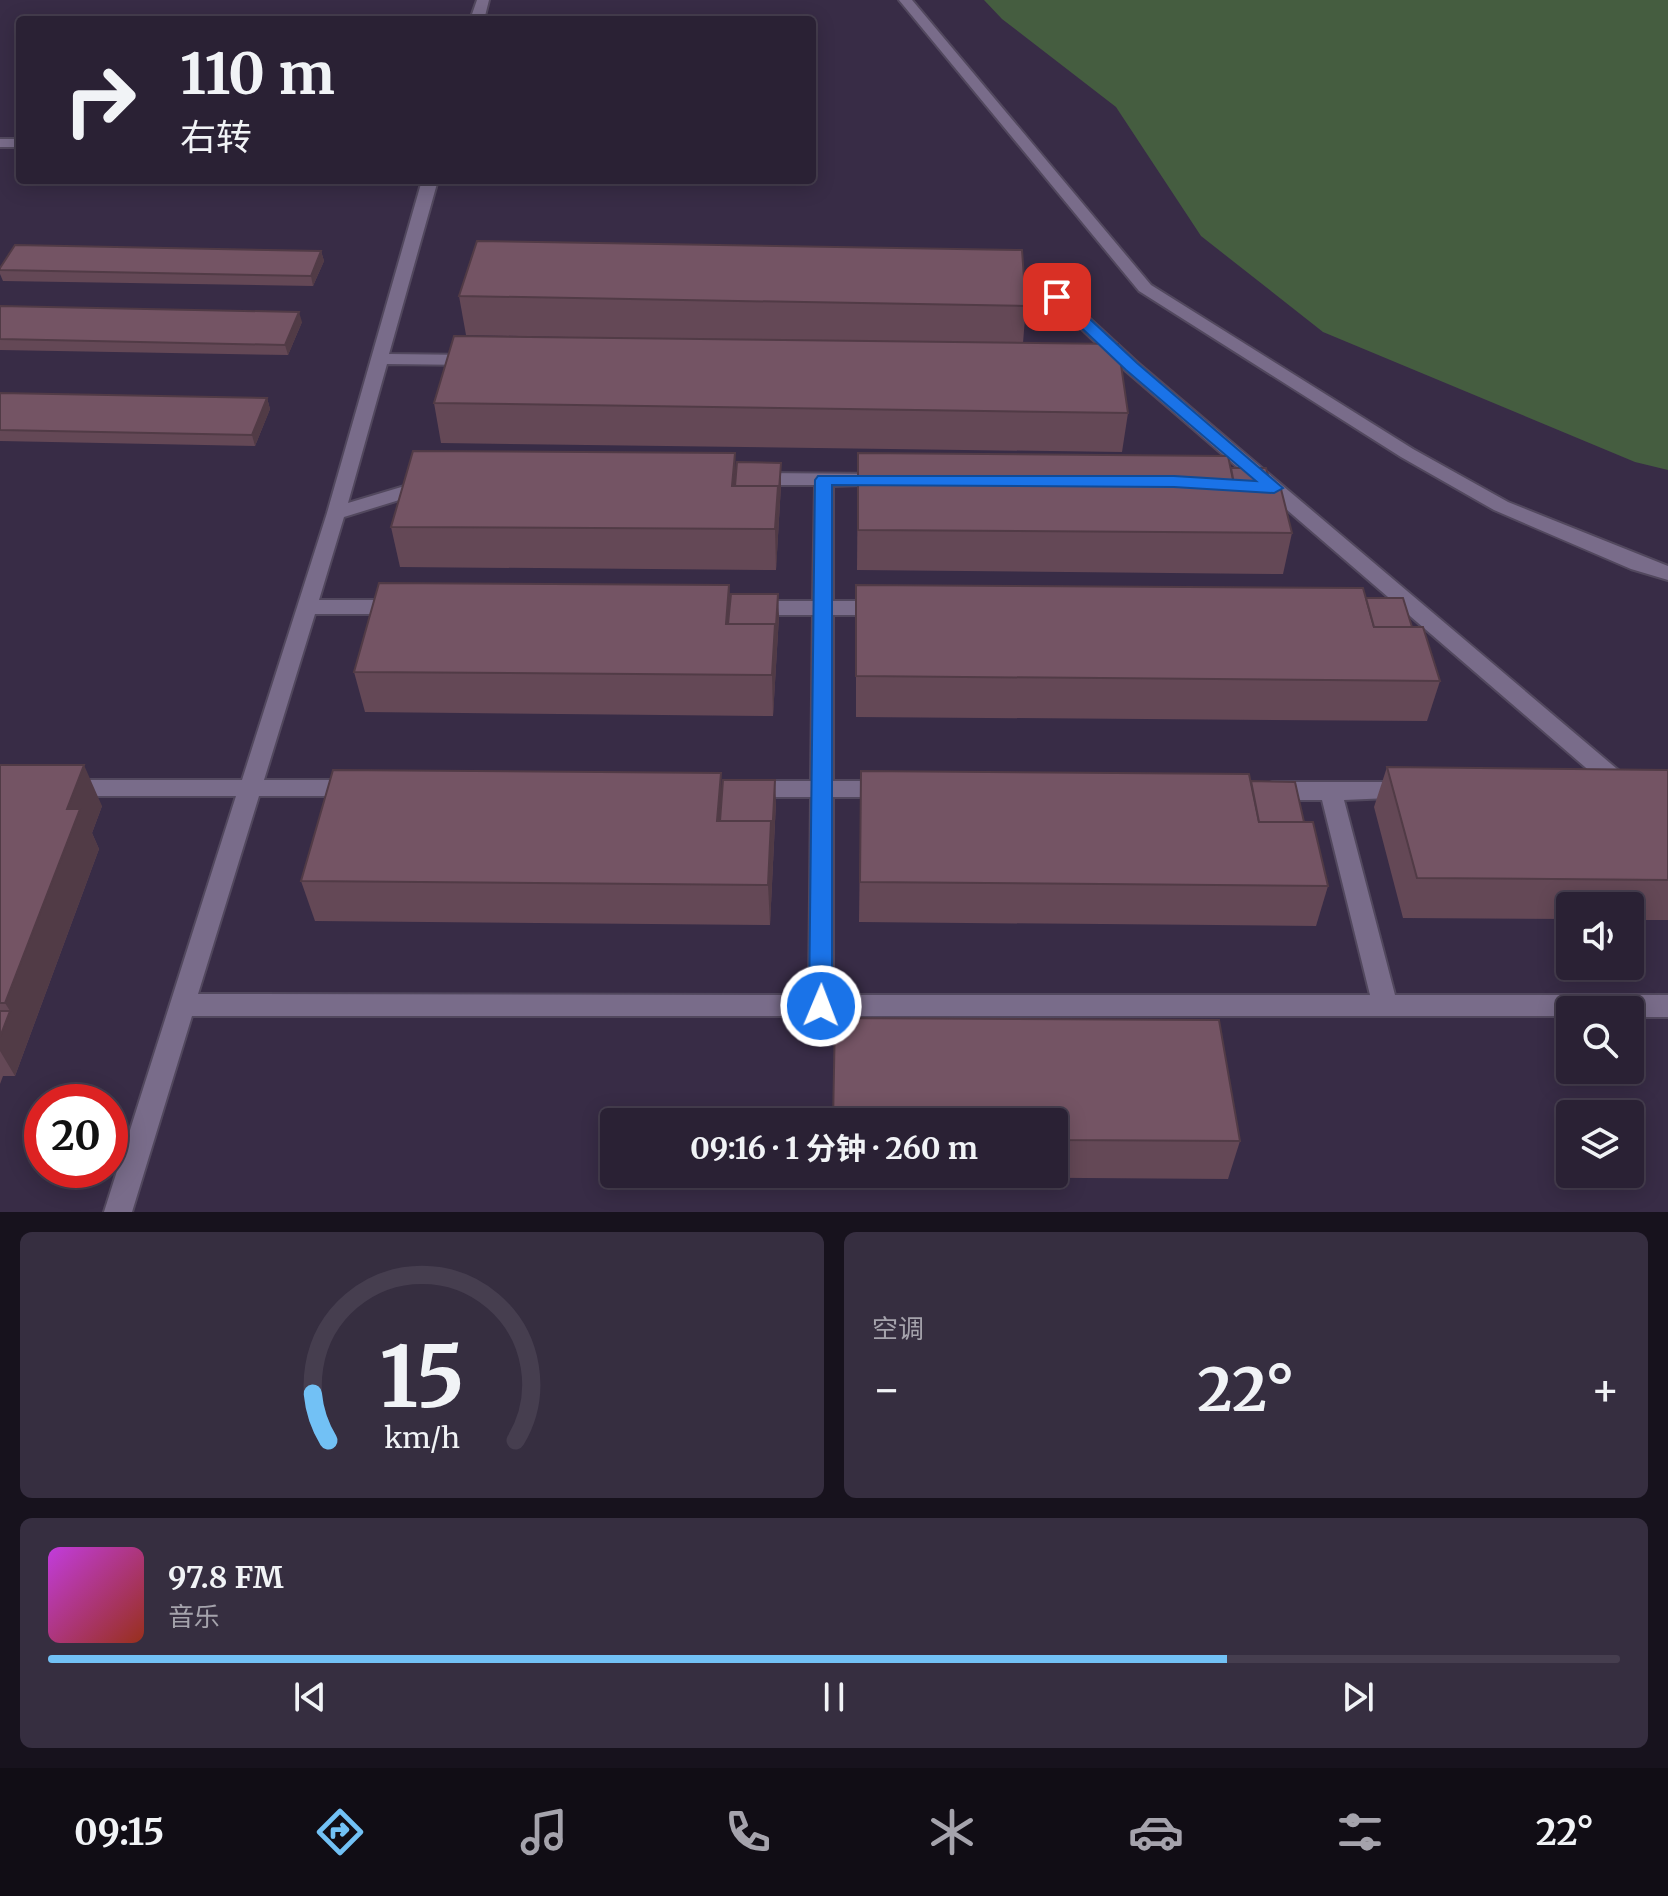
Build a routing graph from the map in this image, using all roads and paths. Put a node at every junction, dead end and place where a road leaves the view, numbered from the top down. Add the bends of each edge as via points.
1 (905, 0) edge
2 (429, 184) edge
3 (1057, 297) dead end
4 (379, 359) junction
5 (489, 360) edge
6 (1100, 366) edge
7 (1132, 367) junction
8 (732, 479) edge
9 (824, 480) junction
10 (903, 480) edge
11 (447, 481) edge
12 (1246, 486) edge
13 (1274, 488) junction
14 (336, 513) junction
15 (1668, 573) edge
16 (305, 607) junction
17 (414, 607) edge
18 (729, 608) edge
19 (825, 608) junction
20 (904, 608) edge
21 (1381, 608) edge
22 (1413, 608) junction
23 (248, 787) junction
24 (47, 788) edge
25 (376, 788) edge
26 (727, 789) edge
27 (823, 789) junction
28 (902, 790) edge
29 (1251, 791) edge
30 (1331, 791) junction
31 (1425, 791) edge
32 (1597, 791) edge
33 (182, 1005) junction
34 (821, 1006) junction
35 (1385, 1006) junction
36 (1668, 1006) edge
37 (118, 1212) edge

1 - 15 street via 1145,288 1501,506
2 - 4 street
3 - 7 street
4 - 5 street
4 - 14 street
6 - 7 street
7 - 13 street
8 - 9 street
9 - 10 street
9 - 19 street
11 - 14 street
12 - 13 street
13 - 22 street
14 - 16 street
16 - 17 street
16 - 23 street
18 - 19 street
19 - 20 street
19 - 27 street
21 - 22 street
22 - 32 street via 1635,792
23 - 24 street
23 - 25 street
23 - 33 street
26 - 27 street
27 - 28 street
27 - 34 street
29 - 30 street
30 - 31 street
30 - 35 street
33 - 34 street
33 - 37 street
34 - 35 street
35 - 36 street

